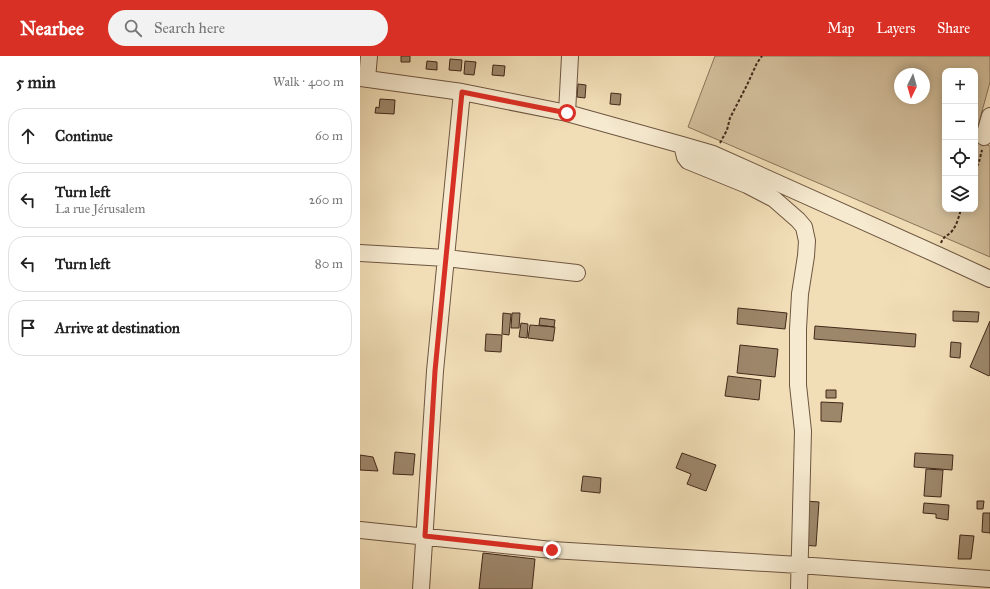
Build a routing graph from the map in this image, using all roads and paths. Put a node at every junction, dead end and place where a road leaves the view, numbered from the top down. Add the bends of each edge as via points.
1 (369, 56) edge
2 (570, 56) edge
3 (762, 56) edge
4 (363, 78) edge
5 (462, 92) junction
6 (567, 113) junction
7 (990, 116) edge
8 (984, 137) joint
9 (682, 145) junction
10 (713, 154) junction
11 (978, 164) edge
12 (960, 212) edge
13 (360, 253) edge
14 (938, 254) junction
15 (446, 258) junction
16 (577, 273) dead end
17 (990, 279) edge
18 (360, 530) edge
19 (425, 536) junction
20 (799, 565) junction
21 (990, 579) edge
22 (421, 589) edge
23 (798, 589) edge

1 - 4 street
2 - 6 street
3 - 10 path
4 - 5 street
5 - 6 street
5 - 15 street
6 - 9 street
7 - 8 street
8 - 11 path
9 - 10 street
9 - 20 street via 688,161 774,199 804,227 807,241 798,329 798,384 803,431
10 - 14 street
12 - 14 path via 952,231 943,238
13 - 15 street
14 - 17 street
15 - 16 street
15 - 19 street via 435,371
18 - 19 street
19 - 20 street via 552,550
19 - 22 street
20 - 21 street
20 - 23 street

